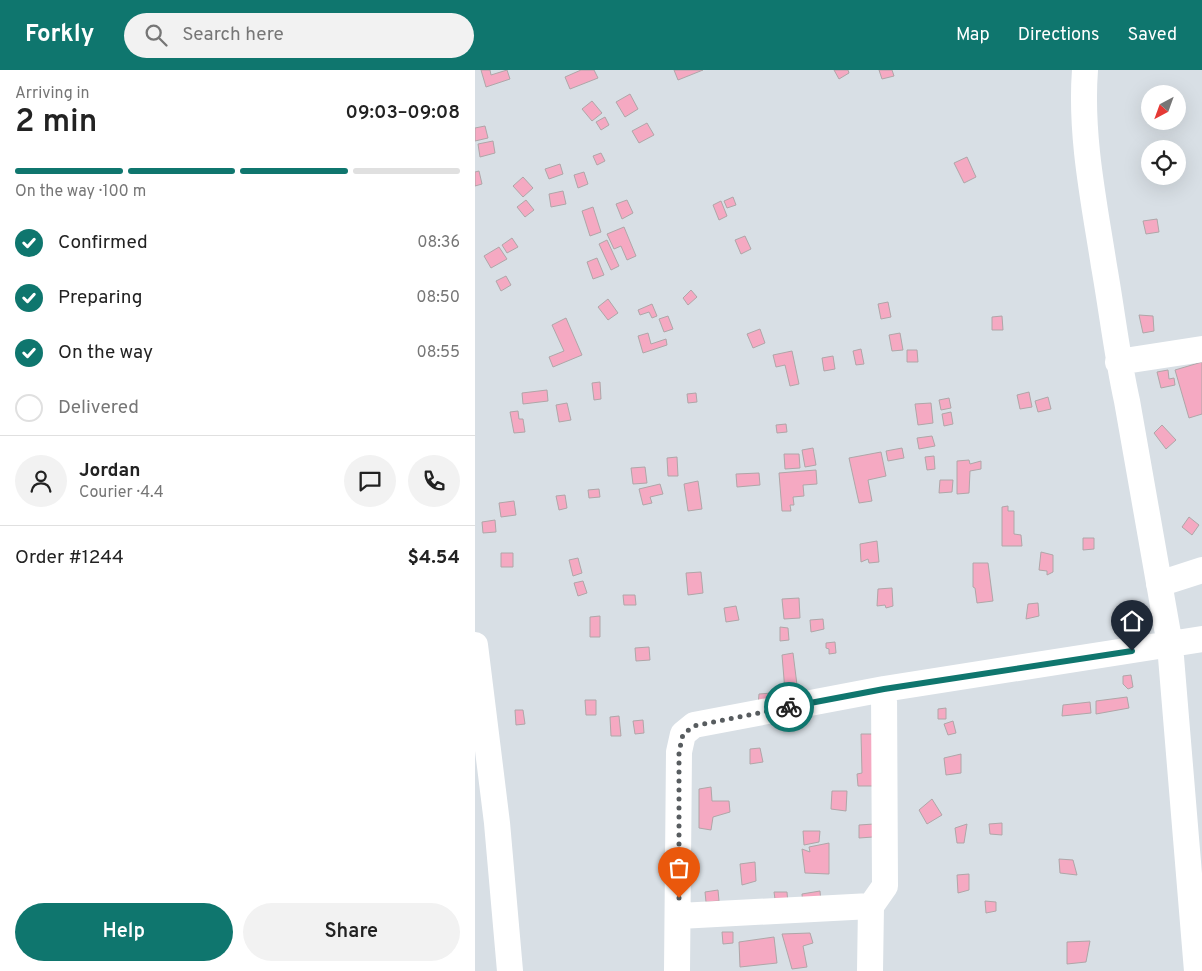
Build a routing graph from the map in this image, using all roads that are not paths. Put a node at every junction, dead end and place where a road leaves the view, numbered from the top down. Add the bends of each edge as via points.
1 (1085, 70) edge
2 (1202, 349) edge
3 (1118, 362) junction
4 (1202, 570) edge
5 (1159, 584) junction
6 (1202, 639) edge
7 (1170, 645) junction
8 (475, 648) edge
9 (884, 689) junction
10 (486, 824) edge
11 (1195, 872) edge
12 (871, 906) junction
13 (679, 916) junction
14 (510, 971) edge
15 (677, 971) edge
16 (870, 971) edge
17 (1197, 971) edge

1 - 3 street via 1088,166
2 - 3 street
3 - 5 street
4 - 5 street
5 - 7 street
6 - 7 street
7 - 9 street
7 - 11 street
8 - 10 street
9 - 12 street via 885,886
9 - 13 street via 694,726 683,734 679,752
10 - 14 street
11 - 17 street
12 - 13 street
12 - 16 street
13 - 15 street

